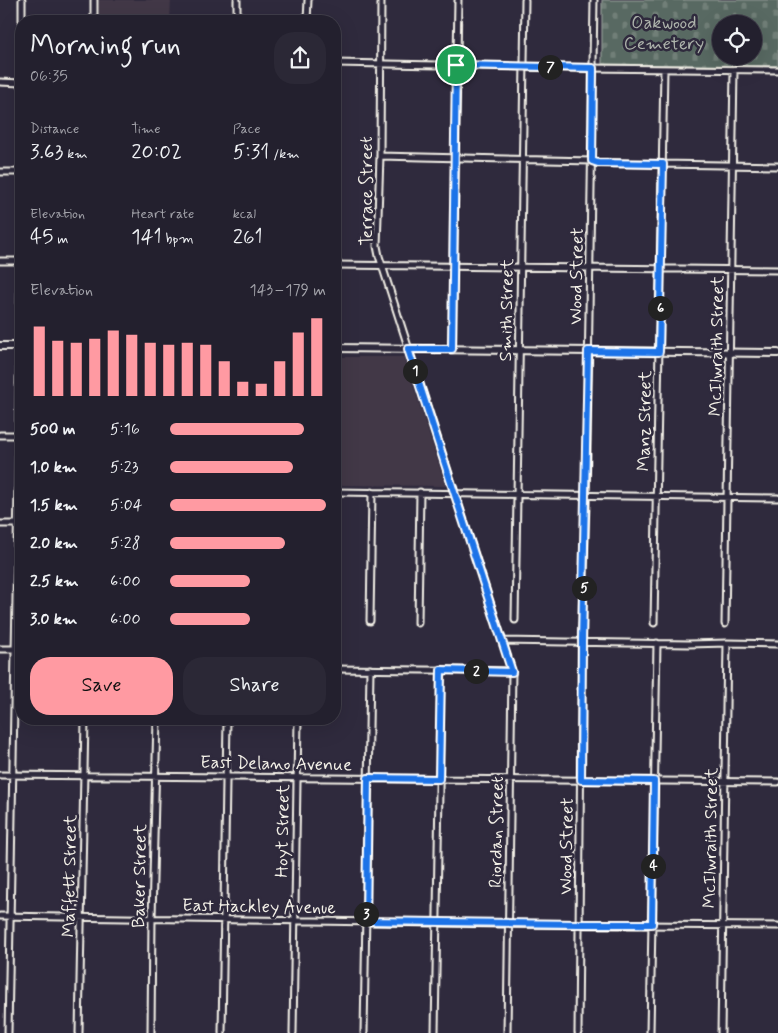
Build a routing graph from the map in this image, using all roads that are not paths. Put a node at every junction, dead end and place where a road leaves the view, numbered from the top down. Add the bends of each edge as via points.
1 (22, 0) edge
2 (94, 0) edge
3 (237, 0) edge
4 (308, 0) edge
5 (381, 0) edge
6 (458, 0) edge
7 (525, 0) edge
8 (594, 0) edge
9 (22, 15) edge
10 (94, 15) edge
11 (237, 15) edge
12 (307, 15) edge
13 (341, 63) edge
14 (380, 63) junction
15 (456, 65) junction
16 (524, 66) junction
17 (593, 68) junction
18 (664, 69) junction
19 (734, 70) junction
20 (778, 70) edge
21 (0, 82) edge
22 (15, 83) edge
23 (380, 156) junction
24 (454, 158) junction
25 (522, 159) junction
26 (592, 161) junction
27 (663, 164) junction
28 (733, 165) junction
29 (778, 166) edge
30 (0, 172) edge
31 (15, 172) edge
32 (0, 261) edge
33 (15, 261) edge
34 (341, 265) edge
35 (382, 265) junction
36 (453, 266) junction
37 (520, 267) junction
38 (590, 268) junction
39 (661, 268) junction
40 (732, 270) junction
41 (778, 270) edge
42 (0, 346) edge
43 (15, 346) edge
44 (341, 348) edge
45 (408, 349) junction
46 (452, 349) junction
47 (519, 350) junction
48 (588, 351) junction
49 (659, 352) junction
50 (730, 353) junction
51 (778, 353) edge
52 (0, 435) edge
53 (15, 435) edge
54 (341, 492) edge
55 (372, 492) junction
56 (420, 492) junction
57 (454, 493) junction
58 (517, 494) junction
59 (586, 495) junction
60 (657, 496) junction
61 (728, 497) junction
62 (778, 498) edge
63 (0, 524) edge
64 (15, 524) edge
65 (370, 620) dead end
66 (515, 620) dead end
67 (418, 623) dead end
68 (654, 623) dead end
69 (725, 624) dead end
70 (500, 634) joint
71 (502, 641) junction
72 (582, 642) junction
73 (657, 643) junction
74 (727, 643) junction
75 (778, 644) edge
76 (0, 649) edge
77 (15, 649) joint
78 (341, 669) edge
79 (370, 670) junction
80 (441, 670) junction
81 (512, 672) junction
82 (14, 697) joint
83 (85, 725) edge
84 (157, 725) edge
85 (227, 725) edge
86 (298, 725) edge
87 (0, 775) edge
88 (13, 775) junction
89 (85, 776) junction
90 (156, 776) junction
91 (226, 776) junction
92 (297, 777) junction
93 (368, 778) junction
94 (439, 779) junction
95 (510, 780) junction
96 (581, 780) junction
97 (654, 781) junction
98 (725, 782) junction
99 (778, 782) edge
100 (0, 916) edge
101 (10, 916) junction
102 (81, 917) junction
103 (152, 918) junction
104 (223, 919) junction
105 (294, 920) junction
106 (366, 921) junction
107 (437, 922) junction
108 (508, 924) junction
109 (579, 924) junction
110 (652, 924) junction
111 (723, 925) junction
112 (778, 926) edge
113 (8, 1033) edge
114 (79, 1033) edge
115 (151, 1033) edge
116 (222, 1033) edge
117 (293, 1033) edge
118 (364, 1033) edge
119 (435, 1033) edge
120 (507, 1033) edge
121 (578, 1033) edge
122 (650, 1033) edge
123 (721, 1033) edge

1 - 9 street
2 - 10 street
3 - 11 street
4 - 12 street
5 - 14 street, Terrace Street
6 - 15 street
7 - 16 street, Smith Street
8 - 17 street, Wood Street
13 - 14 street
14 - 15 street
14 - 23 street, Terrace Street
15 - 16 street
15 - 24 street
16 - 17 street
16 - 25 street, Smith Street
17 - 18 street
17 - 26 street, Wood Street
18 - 19 street
18 - 27 street, Manz Street
19 - 20 street
19 - 28 street, McIlwraith Street
21 - 22 street
23 - 24 street
23 - 35 street, Terrace Street via 377,246
24 - 25 street
24 - 36 street
25 - 26 street
25 - 37 street, Smith Street
26 - 27 street
26 - 38 street, Wood Street
27 - 28 street
27 - 39 street, Manz Street
28 - 29 street
28 - 40 street, McIlwraith Street
30 - 31 street
32 - 33 street
34 - 35 street
35 - 36 street
35 - 45 street, Terrace Street
36 - 37 street
36 - 46 street
37 - 38 street
37 - 47 street, Smith Street
38 - 39 street
38 - 48 street, Wood Street
39 - 40 street
39 - 49 street, Manz Street
40 - 41 street
40 - 50 street, McIlwraith Street
42 - 43 main road
44 - 45 main road
45 - 46 main road
45 - 57 street, Terrace Street
46 - 47 main road
47 - 48 main road
47 - 58 street, Smith Street
48 - 49 main road
48 - 59 street, Wood Street
49 - 50 main road
49 - 60 street, Manz Street
50 - 51 main road
50 - 61 street, McIlwraith Street
52 - 53 street
54 - 55 street
55 - 56 street
55 - 65 street
56 - 57 street
56 - 67 street
57 - 58 street
57 - 70 street, Terrace Street
58 - 59 street
58 - 66 street, Smith Street
59 - 60 street
59 - 72 street, Wood Street
60 - 61 street
60 - 68 street, Manz Street
61 - 62 street
61 - 69 street, McIlwraith Street
63 - 64 street
70 - 71 street, Riordan Street
71 - 72 street
71 - 81 street, Riordan Street
72 - 73 street
72 - 96 street, Wood Street
73 - 74 street
73 - 97 street
74 - 75 street
74 - 98 street, McIlwraith Street
76 - 77 street
77 - 82 street
78 - 79 street
79 - 80 street
79 - 93 street
80 - 81 street
80 - 94 street
81 - 95 street, Riordan Street
82 - 88 street
83 - 89 street, Maffett Street
84 - 90 street, Baker Street
85 - 91 street
86 - 92 street, Hoyt Street
87 - 88 street, East Delano Avenue
88 - 89 street, East Delano Avenue
88 - 101 street
89 - 90 street, East Delano Avenue
89 - 102 street, Maffett Street
90 - 91 street, East Delano Avenue
90 - 103 street, Baker Street
91 - 92 street, East Delano Avenue
91 - 104 street
92 - 93 street, East Delano Avenue
92 - 105 street, Hoyt Street
93 - 94 street, East Delano Avenue
93 - 106 street
94 - 95 street, East Delano Avenue
94 - 107 street
95 - 96 street, East Delano Avenue
95 - 108 street, Riordan Street
96 - 97 street, East Delano Avenue
96 - 109 street, Wood Street
97 - 98 street, East Delano Avenue
97 - 110 street
98 - 99 street, East Delano Avenue
98 - 111 street, McIlwraith Street
100 - 101 street, East Hackley Avenue
101 - 102 street, East Hackley Avenue
101 - 113 street
102 - 103 street, East Hackley Avenue
102 - 114 street, Maffett Street
103 - 104 street, East Hackley Avenue
103 - 115 street, Baker Street
104 - 105 street, East Hackley Avenue
104 - 116 street
105 - 106 street, East Hackley Avenue
105 - 117 street, Hoyt Street
106 - 107 street, East Hackley Avenue
106 - 118 street
107 - 108 street, East Hackley Avenue
107 - 119 street
108 - 109 street, East Hackley Avenue
108 - 120 street, Riordan Street
109 - 110 street, East Hackley Avenue
109 - 121 street, Wood Street
110 - 111 street, East Hackley Avenue
110 - 122 street
111 - 112 street, East Hackley Avenue
111 - 123 street, McIlwraith Street

